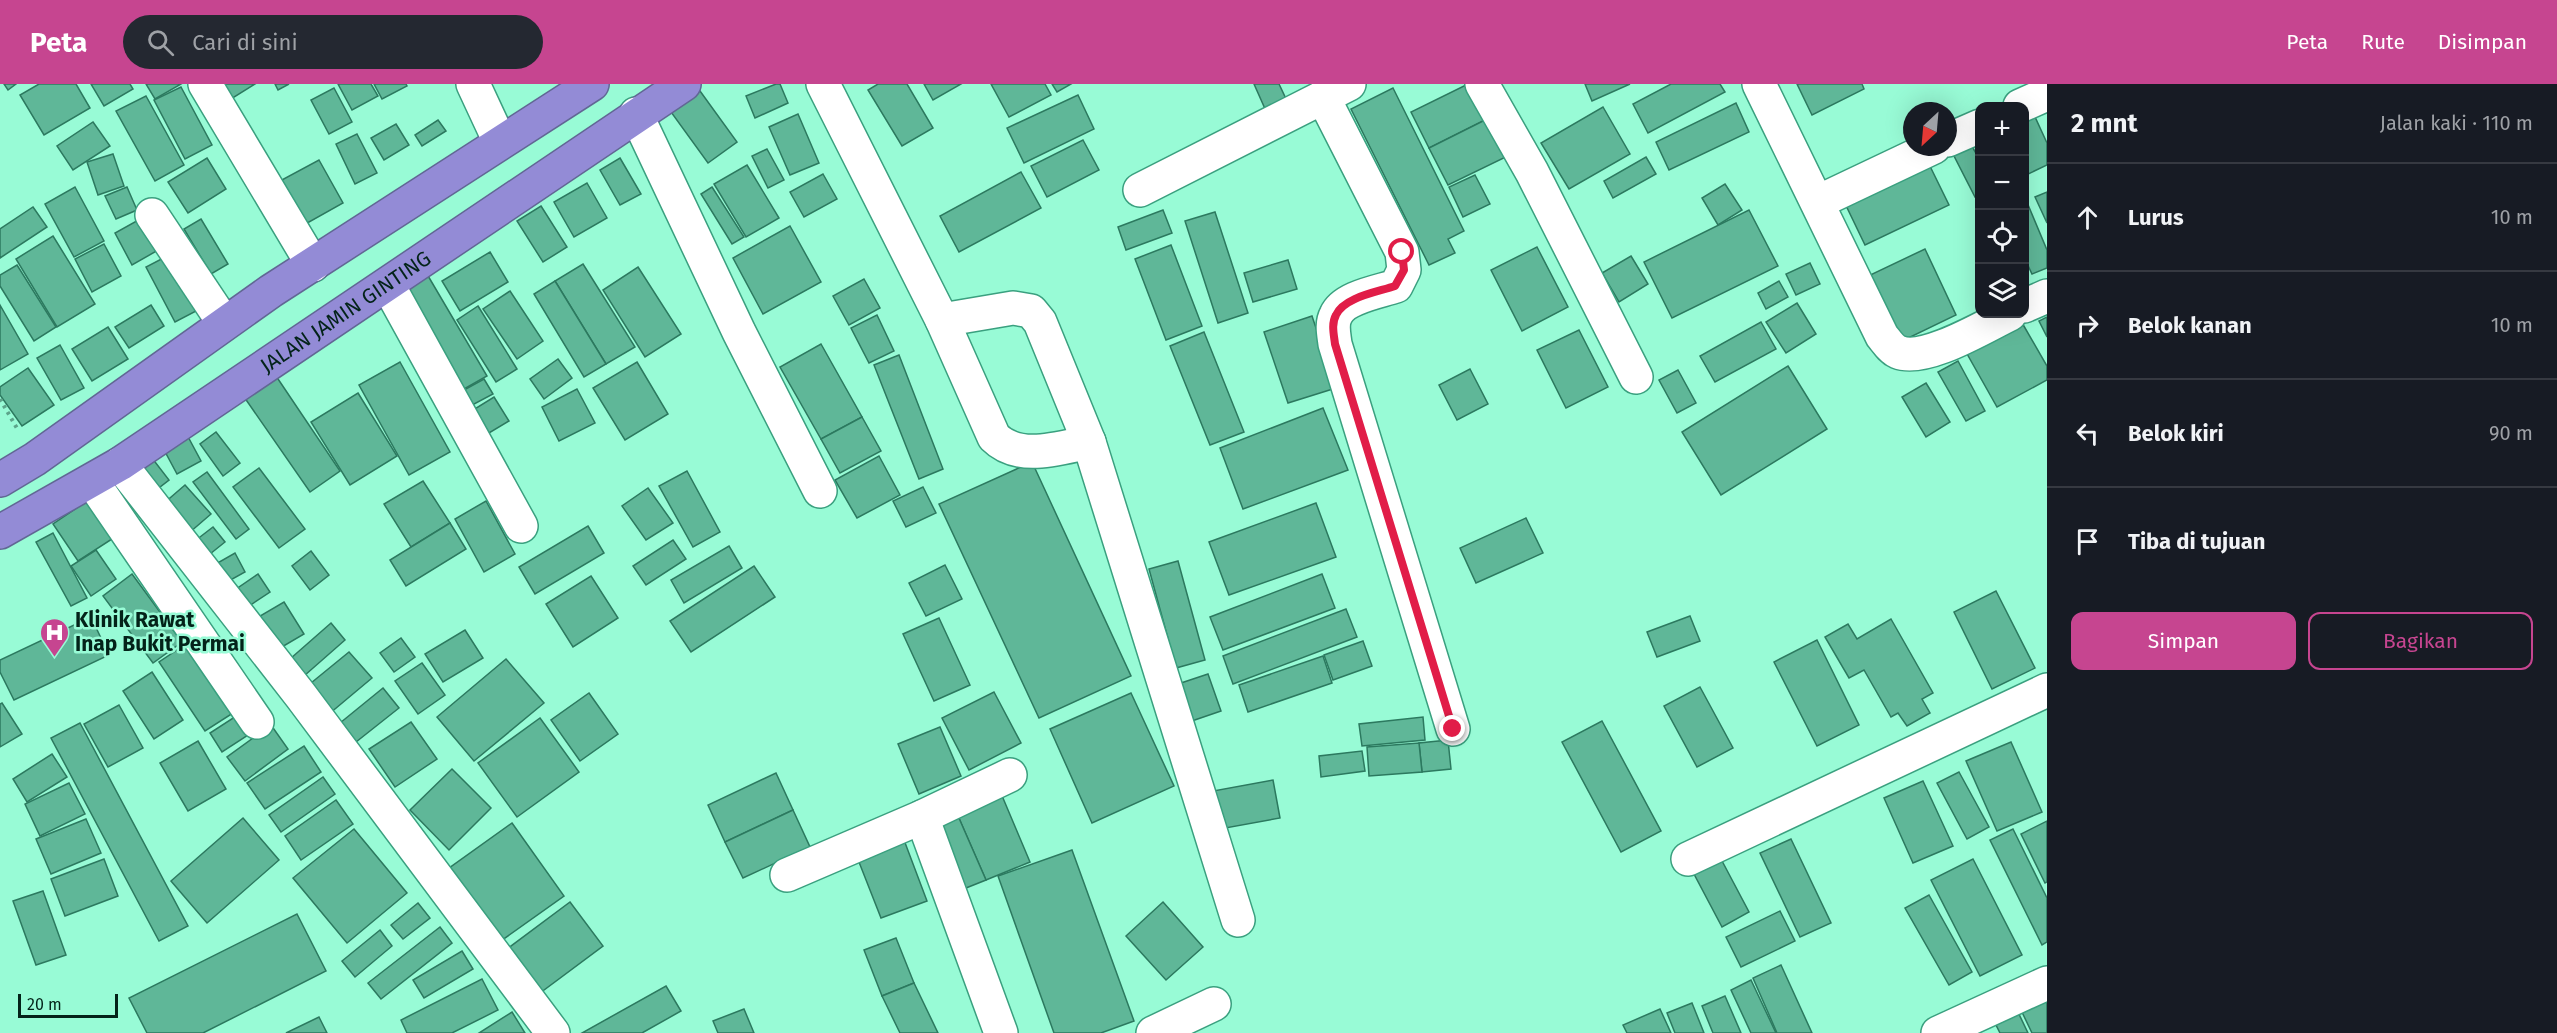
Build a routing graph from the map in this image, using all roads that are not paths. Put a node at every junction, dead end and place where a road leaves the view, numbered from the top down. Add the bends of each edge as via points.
1 (206, 84) edge
2 (473, 84) edge
3 (592, 84) edge
4 (684, 84) edge
5 (823, 84) edge
6 (1482, 84) edge
7 (1759, 84) edge
8 (1336, 91) edge
9 (2047, 94) edge
10 (2029, 102) edge
11 (636, 114) junction
12 (1975, 128) edge
13 (1957, 136) edge
14 (500, 142) junction
15 (1915, 156) edge
16 (1140, 190) dead end
17 (1818, 202) junction
18 (152, 215) dead end
19 (313, 265) junction
20 (388, 285) junction
21 (2047, 296) edge
22 (2029, 304) edge
23 (2002, 318) edge
24 (942, 320) junction
25 (224, 323) junction
26 (1636, 377) dead end
27 (1089, 442) junction
28 (120, 464) junction
29 (0, 480) edge
30 (92, 481) junction
31 (820, 491) dead end
32 (521, 526) dead end
33 (0, 532) edge
34 (2047, 690) edge
35 (257, 722) dead end
36 (1453, 729) dead end
37 (1010, 775) dead end
38 (922, 817) junction
39 (1688, 859) dead end
40 (788, 874) dead end
41 (1238, 920) dead end
42 (2047, 982) edge
43 (1214, 1004) dead end
44 (553, 1033) edge
45 (1000, 1033) edge
46 (1154, 1033) edge
47 (1938, 1033) edge

1 - 19 street
2 - 14 street
3 - 14 highway
4 - 11 highway, JALAN JAMIN GINTING
5 - 24 street
6 - 26 street via 1532,172
7 - 17 street
8 - 16 street
8 - 36 street via 1402,252 1404,270 1395,286 1340,309 1333,324 1335,344
9 - 10 street
11 - 20 highway, JALAN JAMIN GINTING
11 - 31 street via 739,332
12 - 13 street
14 - 19 highway
15 - 17 street
17 - 23 street via 1882,336 1892,349 1917,354 1946,345
18 - 25 street
19 - 25 highway
20 - 28 highway, JALAN JAMIN GINTING
20 - 32 street
21 - 22 street
24 - 27 street via 1000,443 1034,452
24 - 27 street via 1013,308 1030,311 1040,322
25 - 29 highway
27 - 41 street
28 - 30 highway, JALAN JAMIN GINTING
28 - 44 street via 301,696
30 - 33 highway, JALAN JAMIN GINTING
30 - 35 street
34 - 39 street
37 - 38 street
38 - 40 street
38 - 45 street
42 - 47 street
43 - 46 street

